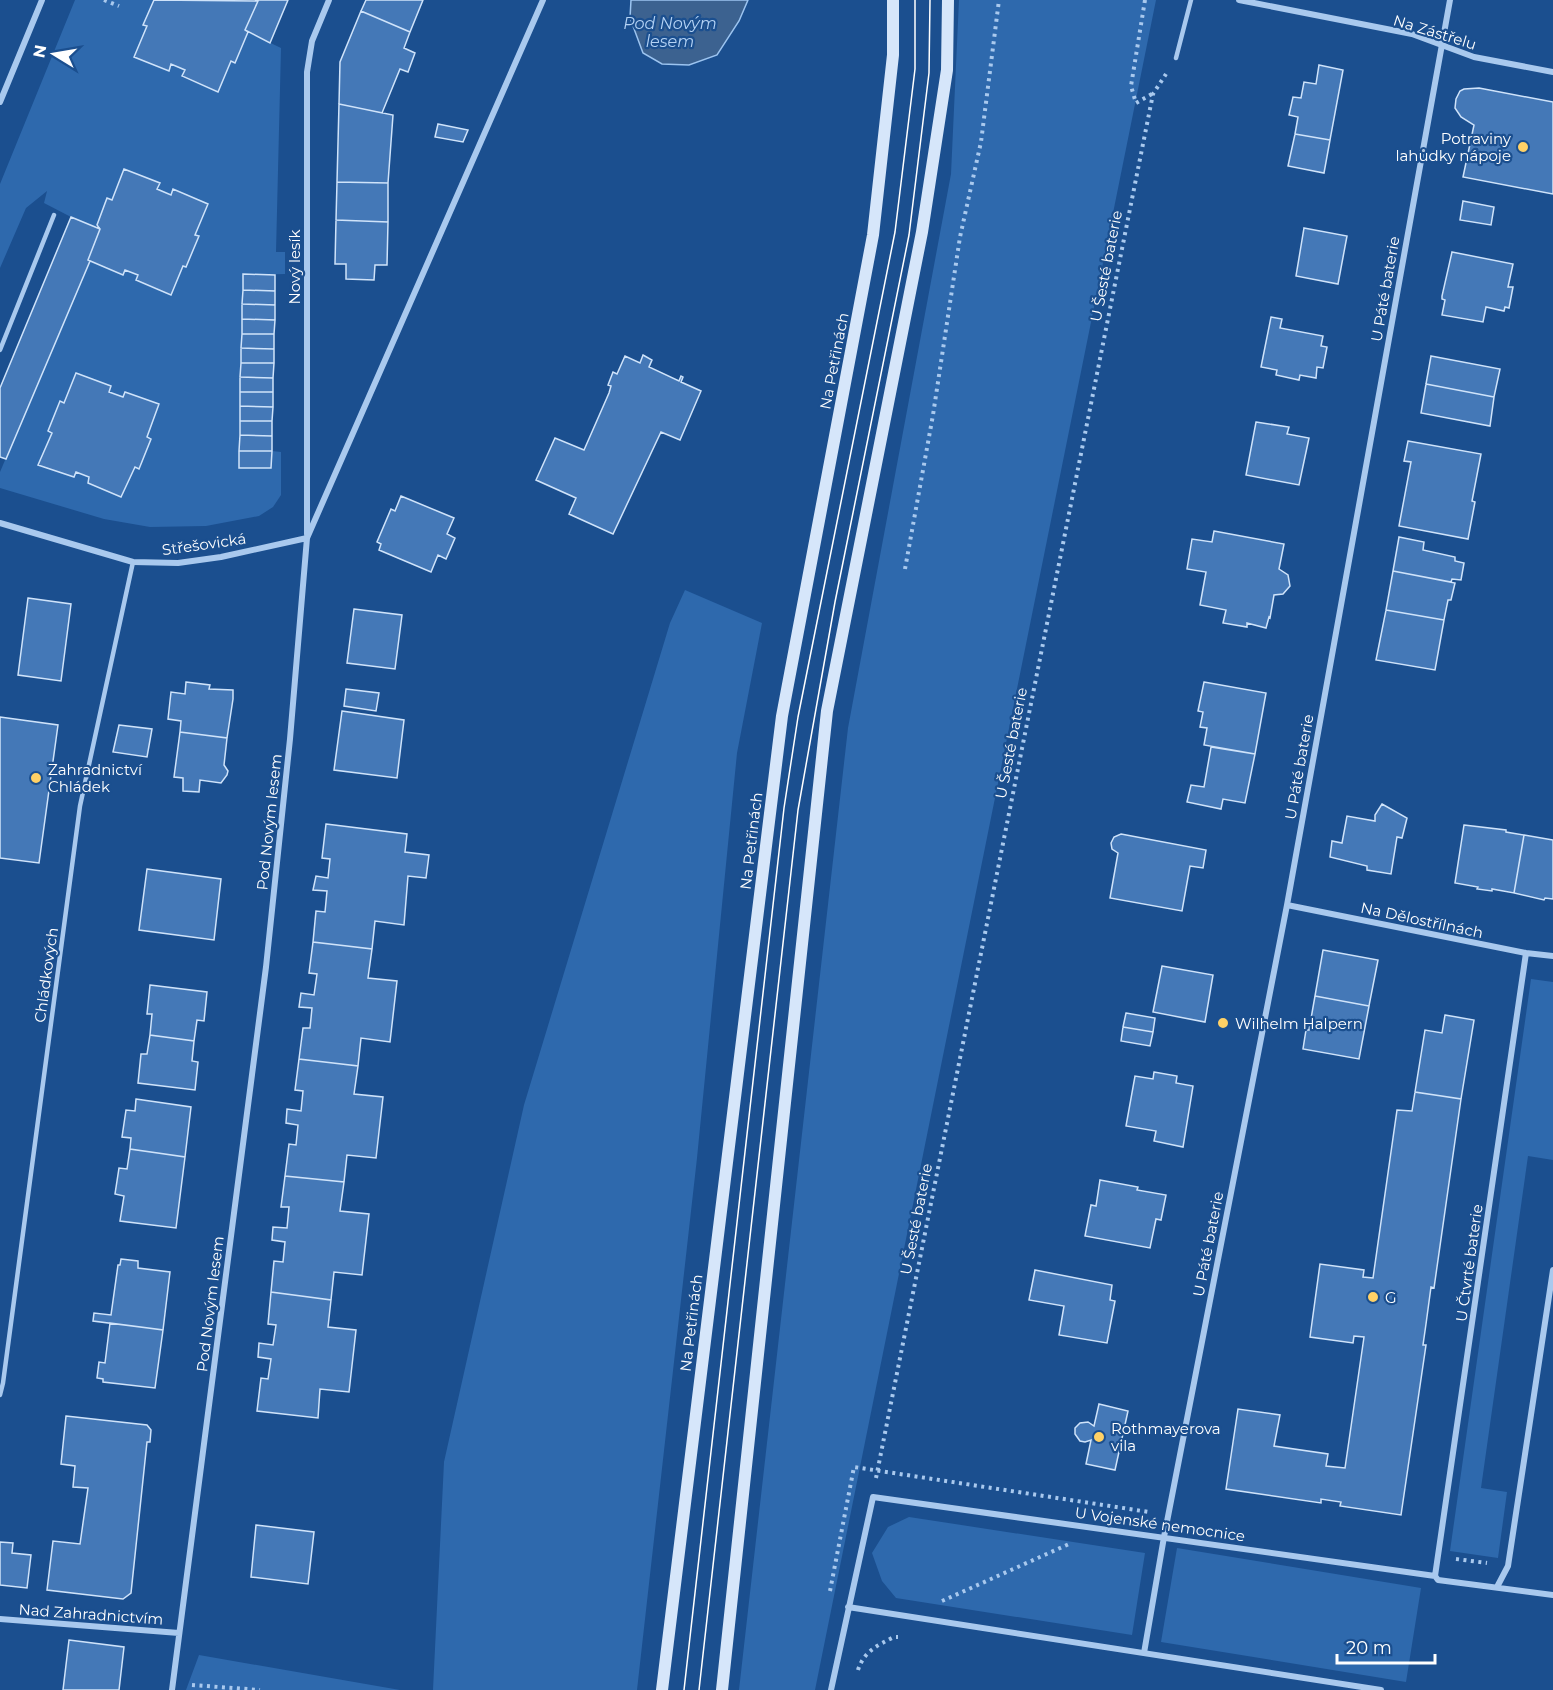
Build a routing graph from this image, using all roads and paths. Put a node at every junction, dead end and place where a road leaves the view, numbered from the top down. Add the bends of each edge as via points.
1 (42, 0) edge
2 (104, 0) edge
3 (329, 0) edge
4 (543, 0) edge
5 (893, 0) edge
6 (948, 0) edge
7 (999, 0) edge
8 (1145, 0) edge
9 (1191, 0) edge
10 (1239, 0) edge
11 (1450, 0) edge
12 (119, 6) dead end
13 (1441, 45) junction
14 (1176, 58) joint
15 (1553, 72) edge
16 (1153, 94) junction
17 (0, 102) edge
18 (54, 215) dead end
19 (0, 350) edge
20 (0, 523) edge
21 (307, 538) junction
22 (133, 562) junction
23 (905, 569) dead end
24 (1287, 904) junction
25 (1526, 953) junction
26 (1553, 956) edge
27 (1553, 1270) edge
28 (0, 1395) edge
29 (873, 1497) junction
30 (1103, 1505) junction
31 (1168, 1515) junction
32 (1086, 1526) junction
33 (1164, 1536) junction
34 (1438, 1556) junction
35 (1508, 1566) junction
36 (1436, 1576) junction
37 (1497, 1587) junction
38 (1553, 1595) edge
39 (828, 1602) dead end
40 (848, 1607) junction
41 (0, 1619) edge
42 (935, 1621) junction
43 (179, 1633) junction
44 (906, 1638) dead end
45 (1144, 1653) junction
46 (216, 1687) dead end
47 (832, 1687) edge
48 (234, 1689) edge
49 (172, 1690) edge
50 (260, 1690) edge
51 (662, 1690) edge
52 (722, 1690) edge
53 (1381, 1690) edge

1 - 17 street
2 - 12 path
3 - 21 street, Nový lesík via 312,41 307,72
4 - 21 street, Pod Novým lesem
5 - 51 street, Na Petřinách via 893,55 873,235 782,716
6 - 52 street via 947,70 922,232 827,711
7 - 23 path via 981,142 960,237
8 - 16 path via 1131,86 1136,103
9 - 14 lane
10 - 13 street, Na Zástřelu via 1412,34
11 - 13 street, U Páté baterie
13 - 15 street, Na Zástřelu via 1474,57
13 - 24 street, U Páté baterie
14 - 16 path, U Šesté baterie
16 - 29 path, U Šesté baterie
18 - 19 lane
20 - 22 street, Střešovická
21 - 22 street, Střešovická via 221,557 177,563
21 - 43 street, Pod Novým lesem via 266,967
22 - 28 lane, Chládkových via 80,806
24 - 25 street, Na Dělostřílnách
24 - 31 street, U Páté baterie
25 - 26 street, Na Dělostřílnách
25 - 34 street, U Čtvrté baterie
27 - 35 street
29 - 32 street, U Vojenské nemocnice
29 - 40 street
30 - 31 path
30 - 32 path
30 - 39 path via 854,1467
31 - 33 street, U Páté baterie
32 - 33 street, U Vojenské nemocnice
32 - 42 path via 1067,1546 940,1602
33 - 36 street, U Vojenské nemocnice
33 - 45 street, U Vojenské nemocnice
34 - 35 path
34 - 36 street, U Čtvrté baterie
35 - 37 street
36 - 37 street, U Vojenské nemocnice via 1438,1580
37 - 38 street, U Vojenské nemocnice
40 - 42 street
40 - 47 street
41 - 43 street, Nad Zahradnictvím
42 - 45 street
43 - 49 street, Pod Novým lesem
44 - 47 path via 894,1636 870,1649 860,1663 852,1688
45 - 53 street
46 - 48 path
48 - 50 path

